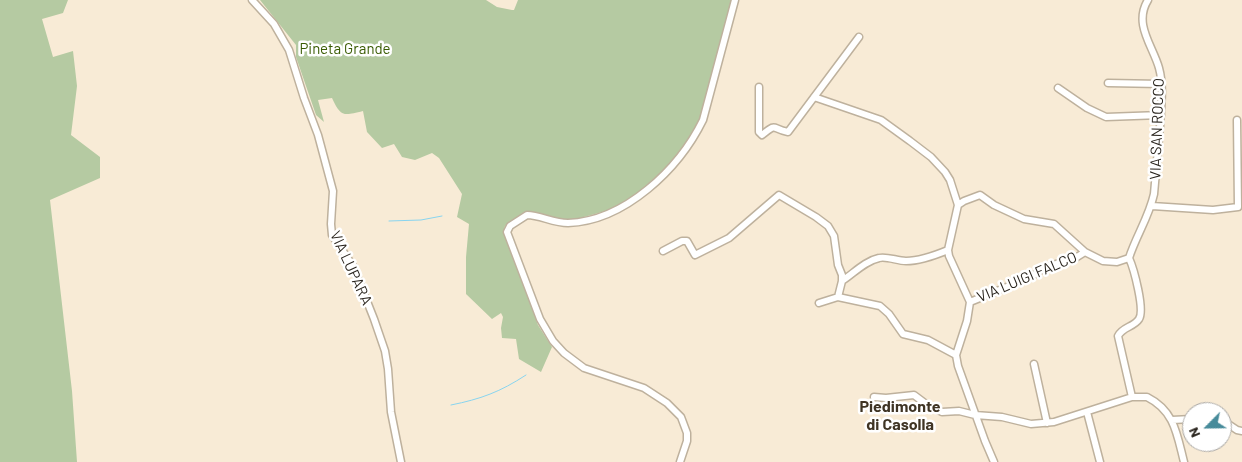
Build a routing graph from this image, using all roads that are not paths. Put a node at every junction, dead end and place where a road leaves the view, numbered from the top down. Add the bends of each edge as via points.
1 (252, 0) edge
2 (735, 0) edge
3 (1148, 0) edge
4 (859, 37) dead end
5 (1108, 83) dead end
6 (1161, 84) junction
7 (759, 87) dead end
8 (1058, 88) dead end
9 (814, 98) junction
10 (1160, 114) junction
11 (1238, 120) dead end
12 (958, 205) junction
13 (1152, 206) junction
14 (948, 250) junction
15 (663, 251) dead end
16 (1085, 252) junction
17 (1130, 258) junction
18 (842, 281) junction
19 (838, 296) junction
20 (970, 302) junction
21 (819, 304) dead end
22 (956, 355) junction
23 (1034, 364) dead end
24 (874, 397) dead end
25 (1132, 397) junction
26 (1087, 412) junction
27 (976, 415) junction
28 (1172, 420) junction
29 (1182, 420) edge
30 (1047, 423) junction
31 (401, 462) edge
32 (680, 462) edge
33 (994, 462) edge
34 (1100, 462) edge
35 (1184, 462) edge

1 - 31 street, VIA LUPARA via 274,24 289,50 318,135 333,191 332,235 353,266 385,351 391,412
2 - 32 street via 704,120 677,161 639,197 613,213 570,223 527,215 510,226 507,232 540,319 553,341 584,368 644,388 668,403 686,426 687,441
3 - 6 street, VIA SAN ROCCO via 1143,11 1144,32 1159,68
4 - 9 street
5 - 6 street
6 - 10 street, VIA SAN ROCCO
7 - 9 street via 758,130 762,135 771,127 790,131
8 - 10 street via 1106,117
9 - 12 street via 881,120 931,157 950,180
10 - 13 street, VIA SAN ROCCO
11 - 13 street via 1238,207 1213,210
12 - 14 street
12 - 16 street via 980,196 1024,219 1054,224
13 - 17 street, VIA SAN ROCCO via 1134,242
14 - 18 street via 909,261 876,258
14 - 20 street
15 - 18 street via 687,241 695,255 729,238 779,195 828,226 834,236
16 - 17 street via 1108,263
16 - 20 street, VIA LUIGI FALCO
17 - 25 street via 1141,307 1140,316 1118,336
18 - 19 street
19 - 21 street
19 - 22 street via 880,306 903,334 928,340
20 - 22 street
22 - 27 street
23 - 30 street
24 - 27 street via 914,395 942,412
25 - 26 street
25 - 28 street via 1150,398
26 - 30 street
26 - 34 street
27 - 30 street via 1031,424
27 - 33 street
28 - 29 street
28 - 35 street

